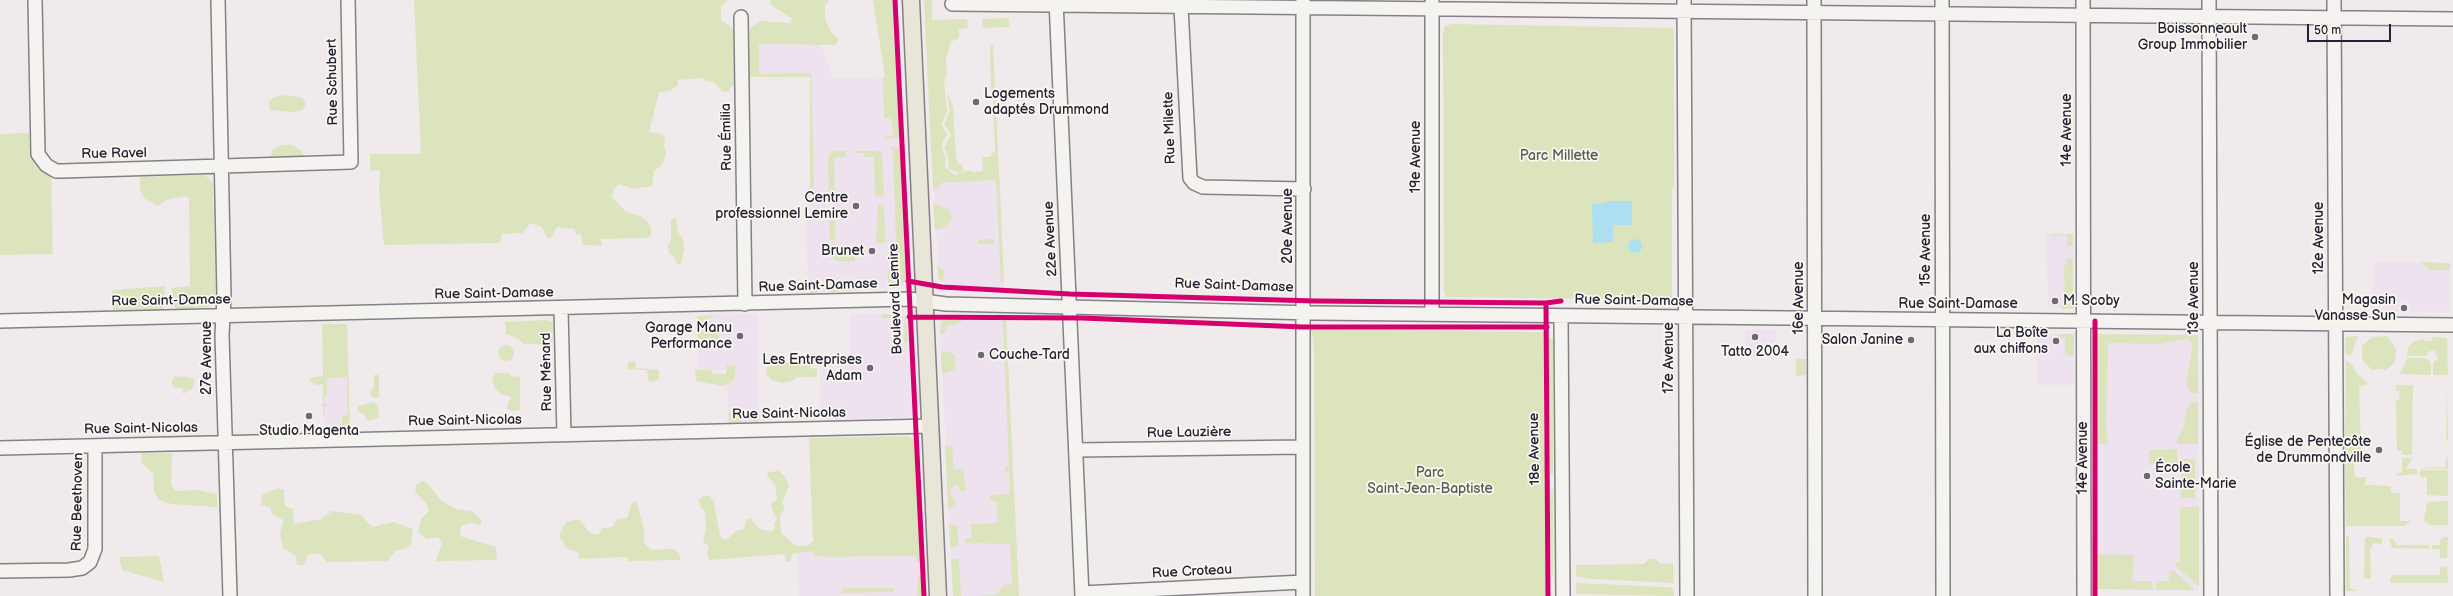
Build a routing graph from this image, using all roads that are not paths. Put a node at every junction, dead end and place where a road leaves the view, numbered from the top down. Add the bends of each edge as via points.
1 (35, 0) edge
2 (218, 0) edge
3 (348, 0) edge
4 (911, 0) edge
5 (1942, 0) edge
6 (2083, 0) edge
7 (2209, 0) edge
8 (2334, 0) edge
9 (1056, 2) edge
10 (952, 4) dead end
11 (1303, 4) edge
12 (1432, 5) edge
13 (1555, 5) edge
14 (1684, 5) edge
15 (1814, 6) edge
16 (1181, 7) junction
17 (1942, 13) junction
18 (2083, 15) junction
19 (741, 17) dead end
20 (2209, 17) junction
21 (2334, 19) junction
22 (2453, 19) edge
23 (351, 162) joint
24 (222, 167) junction
25 (1304, 189) junction
26 (925, 301) junction
27 (745, 304) junction
28 (1069, 306) junction
29 (561, 309) junction
30 (1303, 312) junction
31 (1432, 314) junction
32 (223, 316) junction
33 (1561, 316) junction
34 (1684, 317) junction
35 (1815, 318) junction
36 (1942, 320) junction
37 (2083, 321) junction
38 (0, 322) edge
39 (2210, 322) junction
40 (2336, 323) junction
41 (2453, 325) edge
42 (931, 426) junction
43 (564, 435) junction
44 (225, 443) junction
45 (95, 446) junction
46 (1302, 447) junction
47 (0, 448) edge
48 (1076, 450) junction
49 (0, 571) edge
50 (1303, 582) junction
51 (1082, 595) edge
52 (230, 596) edge
53 (938, 596) edge
54 (1303, 596) edge
55 (1563, 596) edge
56 (1687, 596) edge
57 (1815, 596) edge
58 (1943, 596) edge
59 (2084, 596) edge
60 (2211, 596) edge
61 (2337, 596) edge

1 - 24 street, Rue Ravel via 37,145 38,154 46,165 62,171
2 - 24 street, 27e Avenue
3 - 23 street, Rue Schubert
4 - 26 main road, Boulevard Lemire
5 - 17 street, 15e Avenue
6 - 18 street, 14e Avenue
7 - 20 street, 13e Avenue
8 - 21 street, 12e Avenue
9 - 10 street
9 - 16 street
9 - 28 street, 22e Avenue
11 - 12 street
11 - 16 street
11 - 25 street, 20e Avenue
12 - 13 street
12 - 31 street, 19e Avenue
13 - 14 street
14 - 15 street
14 - 34 street, 17e Avenue
15 - 17 street
15 - 35 street, 16e Avenue
16 - 25 street, Rue Milette via 1188,171 1191,181 1204,187
17 - 18 street
17 - 36 street, 15e Avenue
18 - 20 street
18 - 37 street, 14e Avenue
19 - 27 street, Rue Émilia
20 - 21 street
20 - 39 street, 13e Avenue
21 - 22 street
21 - 40 street, 12e Avenue
23 - 24 street, Rue Ravel
24 - 32 street, 27e Avenue
25 - 30 street, 20e Avenue
26 - 27 street, Rue Saint-Damase via 909,299
26 - 28 street, Rue Saint-Damase via 946,304
26 - 42 main road, Boulevard Lemire
27 - 29 street, Rue Saint-Damase
28 - 30 street, Rue Saint-Damase
28 - 48 street, 22e Avenue
29 - 32 street, Rue Saint-Damase
29 - 43 street, Rue Ménard
30 - 31 street, Rue Saint-Damase
30 - 46 street, 20e Avenue
31 - 33 street, Rue Saint-Damase
32 - 38 street, Rue Saint-Damase
32 - 44 street, 27e Avenue
33 - 34 street, Rue Saint-Damase
33 - 55 street, 18e Avenue
34 - 35 street, Rue Saint-Damase
34 - 56 street, 17e Avenue
35 - 36 street, Rue Saint-Damase
35 - 57 street, 16e Avenue
36 - 37 street, Rue Saint-Damase
36 - 58 street, 15e Avenue
37 - 39 street, Rue Saint-Damase
37 - 59 street, 14e Avenue
39 - 40 street, Rue Saint-Damase
39 - 60 street, 13e Avenue
40 - 41 street, Rue Saint-Damase
40 - 61 street, 12e Avenue
42 - 43 street, Rue Saint-Nicolas
42 - 53 main road, Boulevard Lemire
43 - 44 street, Rue Saint-Nicolas
44 - 45 street, Rue Saint-Nicolas
44 - 52 street, 27e Avenue
45 - 47 street, Rue Saint-Nicolas
45 - 49 street, Rue Beethoven via 95,549 90,562 82,568 69,570
46 - 48 street, Rue Lauzière
46 - 50 street, 20e Avenue
48 - 51 street, 22e Avenue
50 - 51 street, Rue Croteau
50 - 54 street, 20e Avenue

